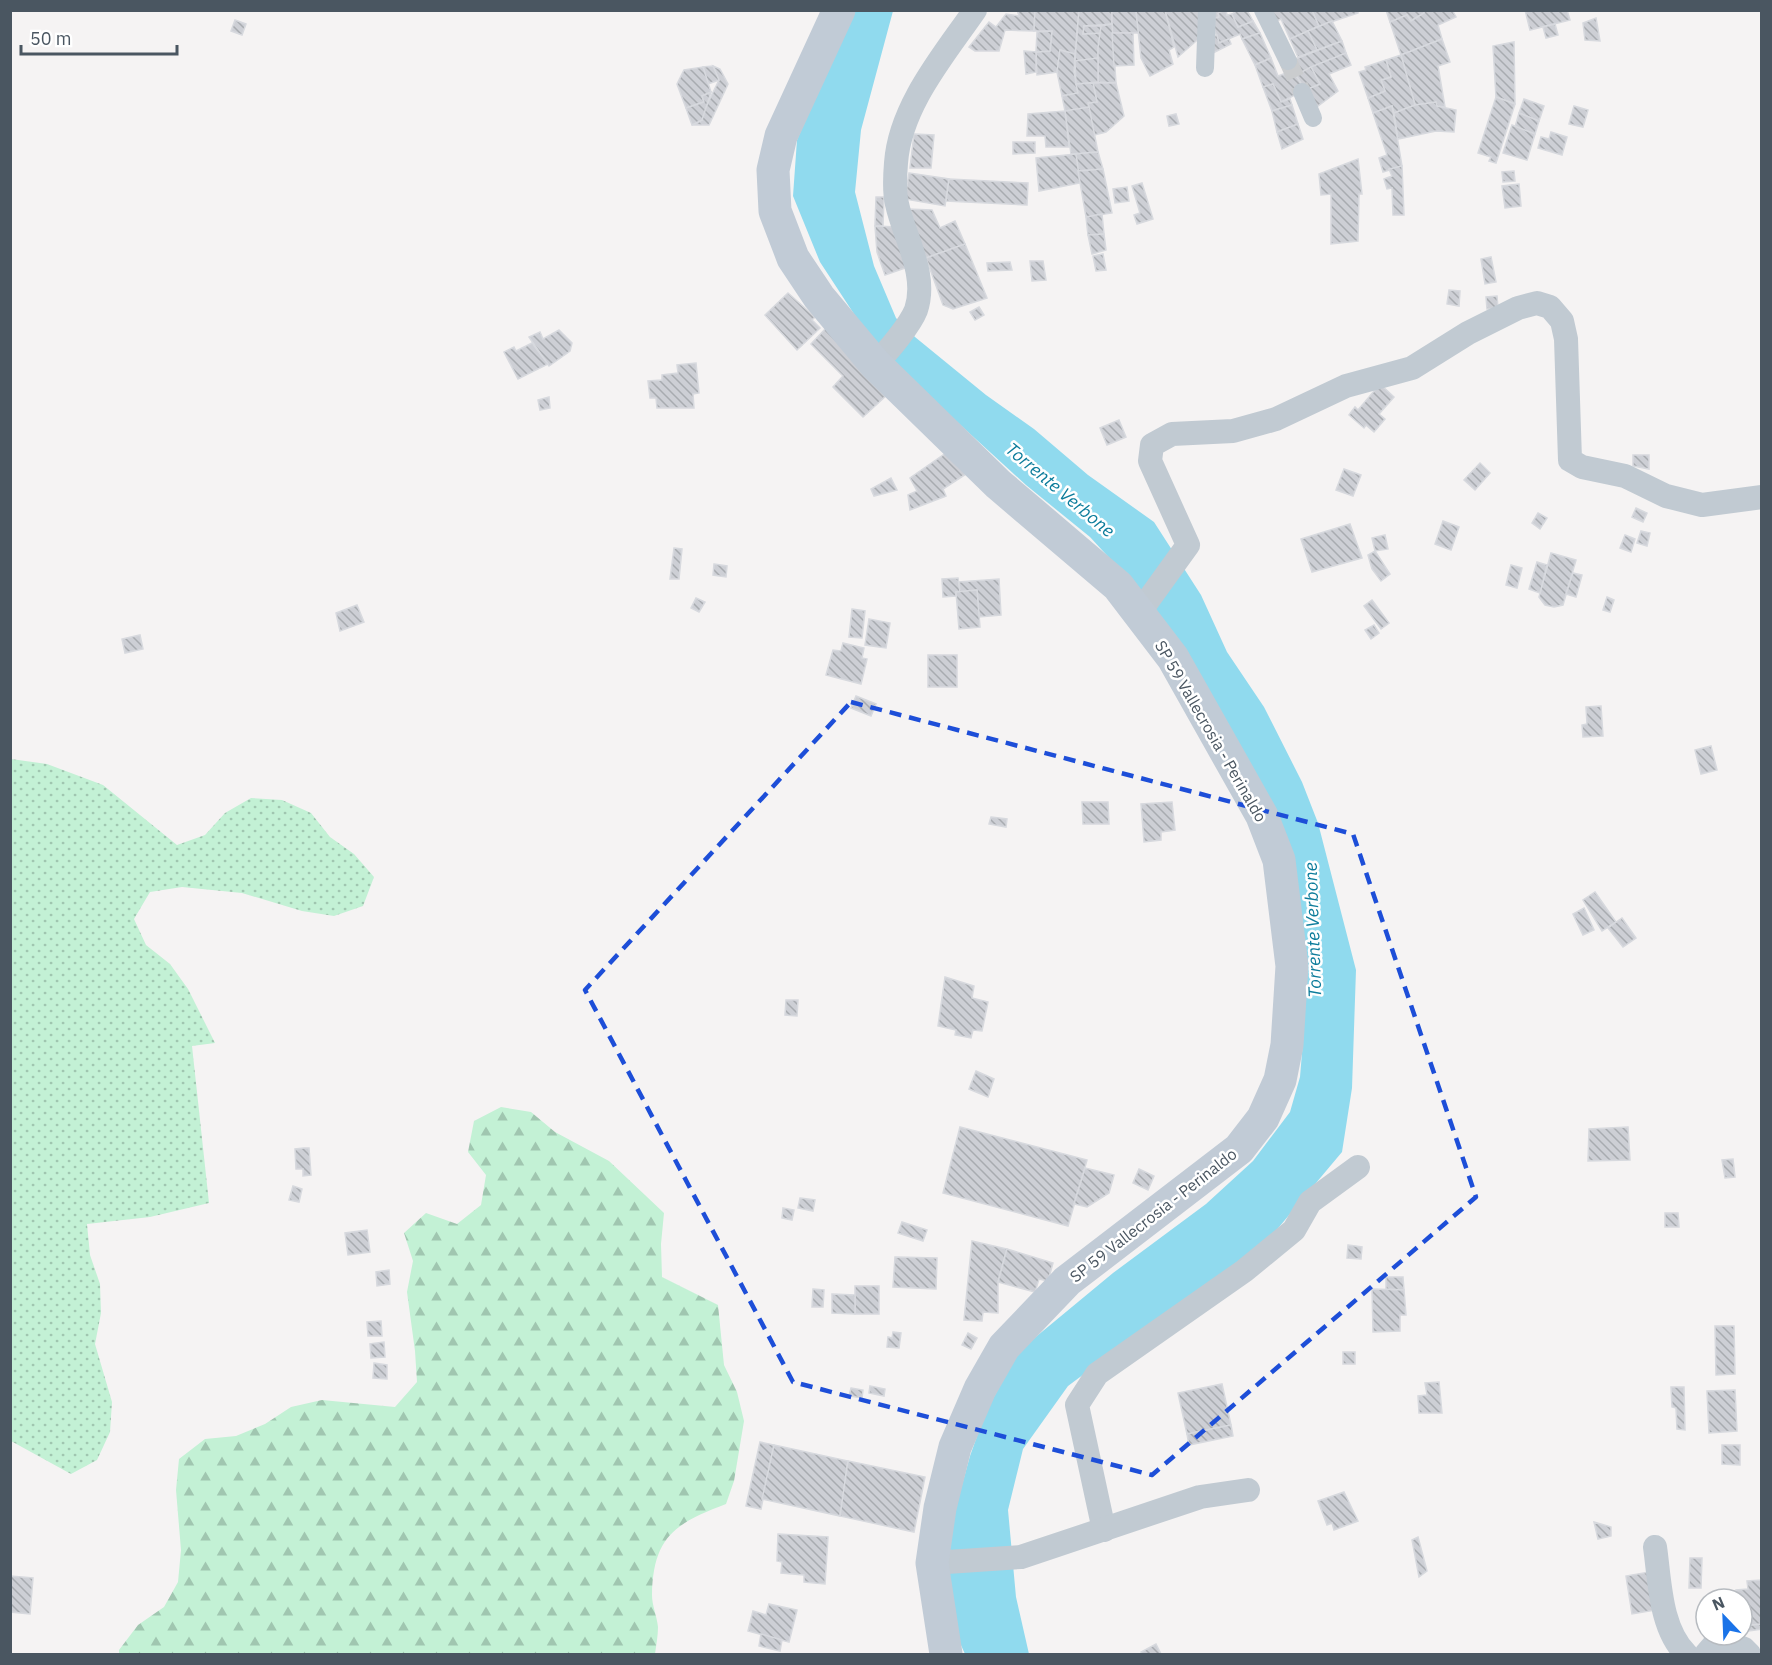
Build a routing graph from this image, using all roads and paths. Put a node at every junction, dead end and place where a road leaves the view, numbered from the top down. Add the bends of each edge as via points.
1 (838, 10) edge
2 (975, 10) edge
3 (1207, 10) edge
4 (1263, 10) edge
5 (1288, 61) tunnel mouth
6 (1205, 68) dead end
7 (1302, 92) tunnel mouth
8 (1313, 118) dead end
9 (879, 360) junction
10 (1761, 497) edge
11 (1143, 608) junction
12 (1358, 1167) dead end
13 (1248, 1490) dead end
14 (1104, 1530) junction
15 (1654, 1547) dead end
16 (938, 1562) junction
17 (946, 1654) edge
18 (1686, 1654) edge
19 (1706, 1654) edge
20 (1749, 1654) edge

1 - 9 main road, SP 59 Vallecrosia - Perinaldo via 781,136 773,170 775,211 794,258 819,297
2 - 9 street via 920,93 905,127 896,161 896,203 918,275 915,311
3 - 6 street
4 - 5 street
7 - 8 street
9 - 11 main road, SP 59 Vallecrosia - Perinaldo via 998,484
10 - 11 street via 1702,505 1666,496 1625,477 1570,460 1566,339 1562,321 1550,307 1537,303 1468,333 1412,368 1346,386 1276,419 1233,431 1172,434 1152,445 1150,461 1188,545
11 - 16 main road, SP 59 Vallecrosia - Perinaldo via 1262,816 1279,860 1292,966 1287,1045 1280,1080 1263,1118 1239,1149 1067,1281 1004,1347 980,1389 955,1447 940,1509
12 - 14 street via 1310,1202 1294,1230 1244,1270 1098,1374 1077,1405
13 - 14 street via 1200,1497
14 - 16 street via 1021,1557
15 - 18 street via 1668,1625
16 - 17 main road, SP 59 Vallecrosia - Perinaldo via 936,1604
19 - 20 street via 1719,1639

